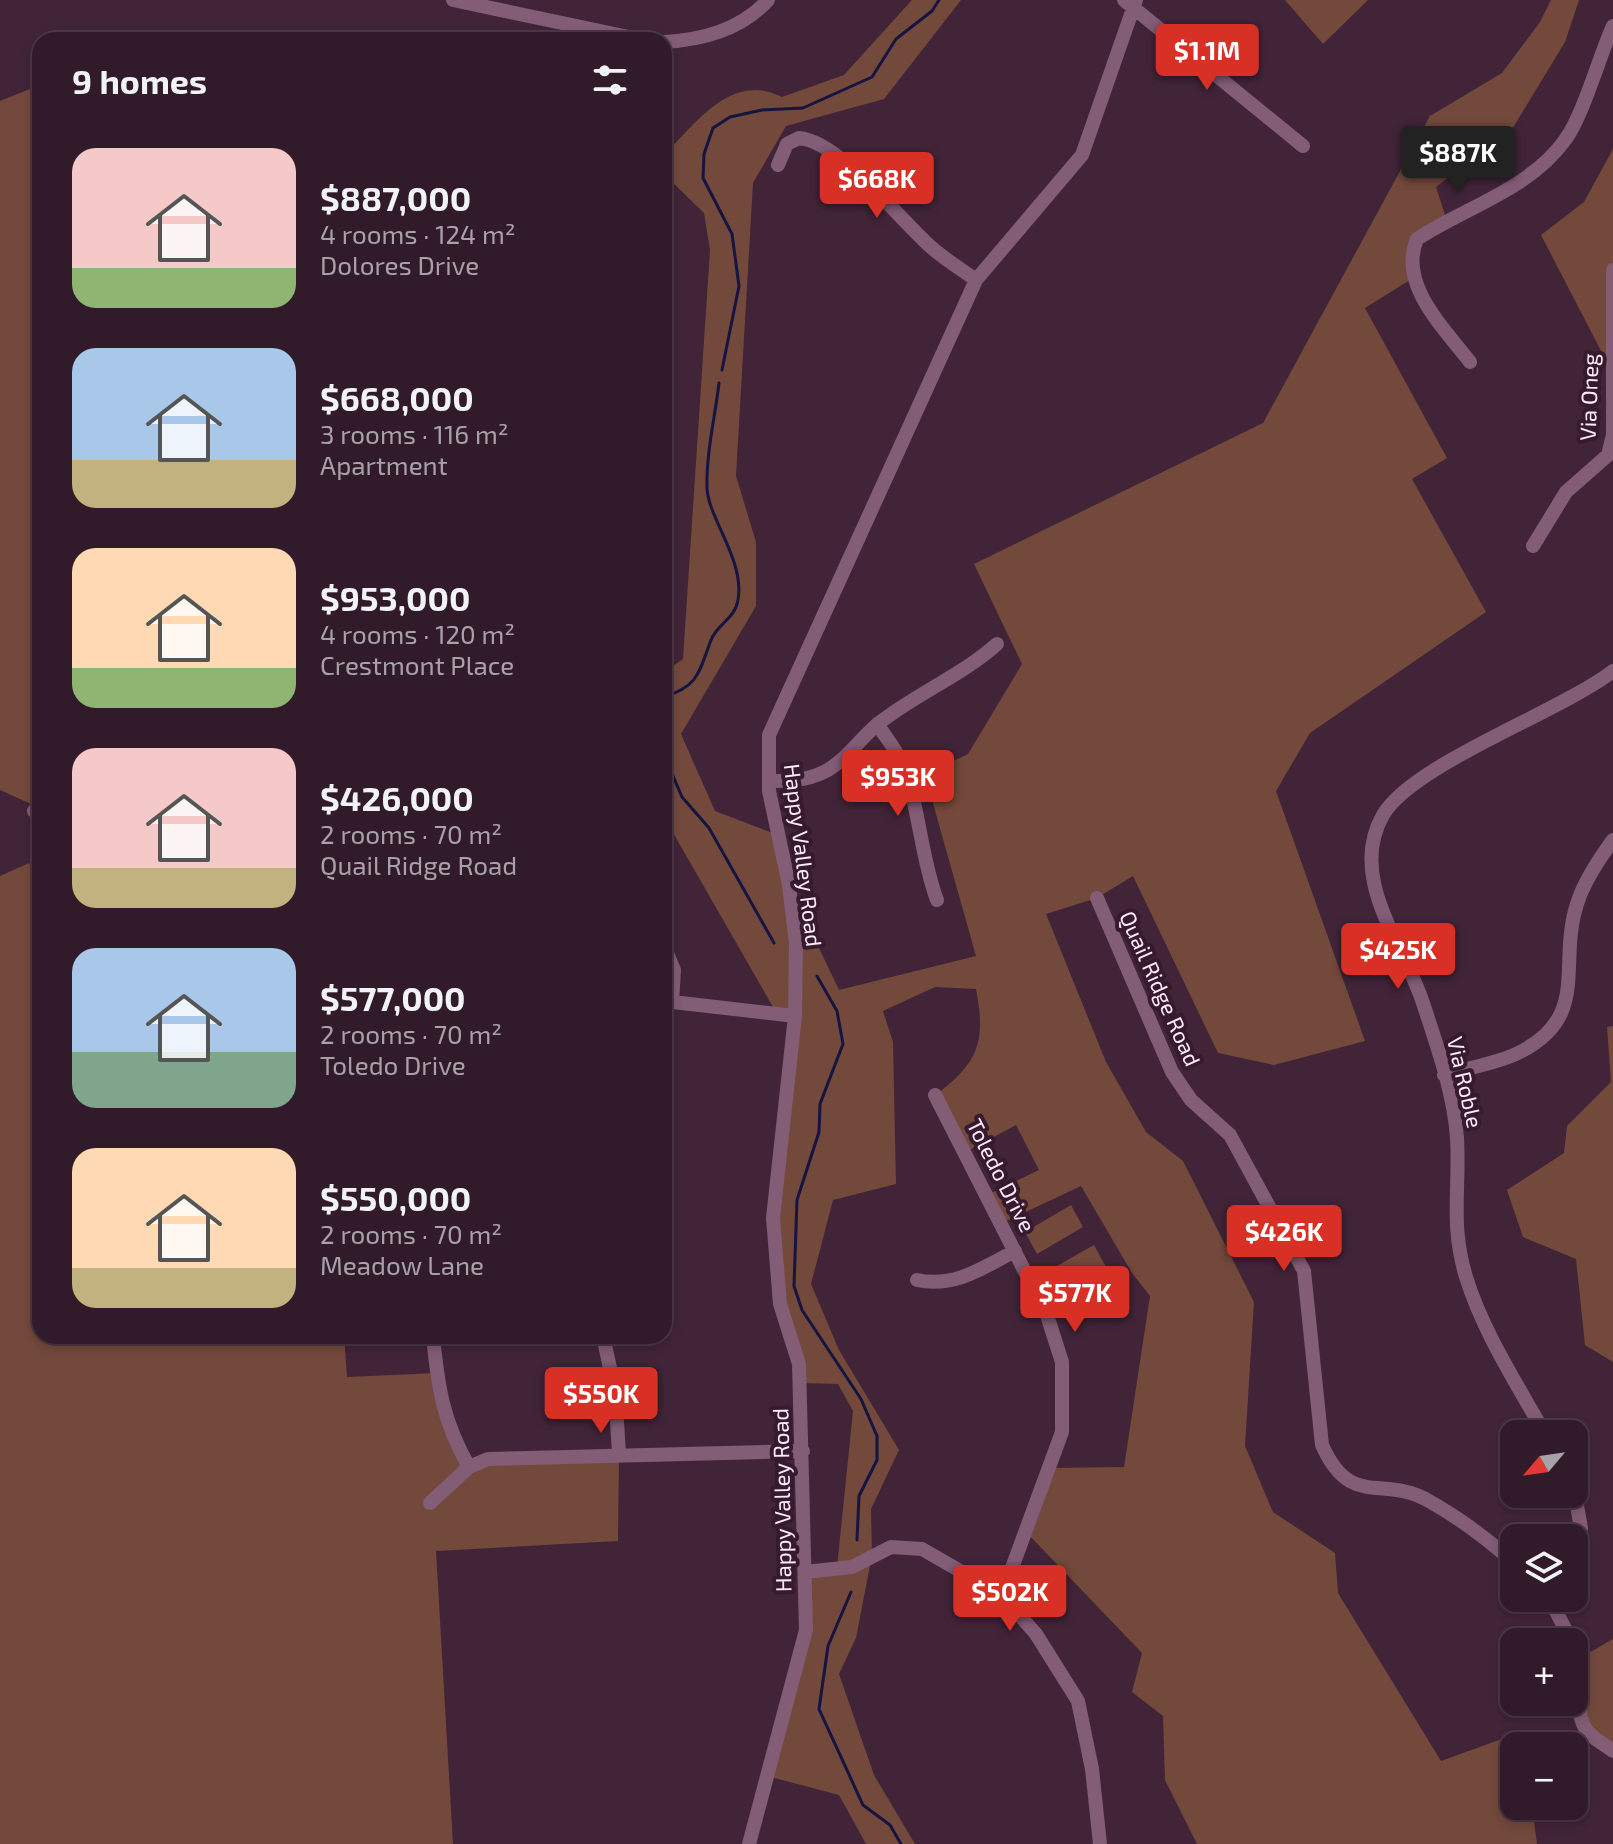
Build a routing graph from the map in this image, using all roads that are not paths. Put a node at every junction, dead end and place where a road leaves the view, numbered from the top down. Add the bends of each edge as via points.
1 (453, 0) edge
2 (768, 0) edge
3 (1131, 3) edge
4 (1613, 26) edge
5 (581, 32) edge
6 (672, 41) edge
7 (1303, 146) dead end
8 (778, 165) dead end
9 (1613, 270) edge
10 (976, 280) junction
11 (1470, 362) dead end
12 (1533, 546) dead end
13 (997, 644) dead end
14 (1613, 671) edge
15 (877, 724) junction
16 (769, 781) junction
17 (1613, 840) edge
18 (1597, 862) junction
19 (1613, 864) edge
20 (1097, 898) dead end
21 (937, 900) dead end
22 (672, 1002) edge
23 (795, 1016) junction
24 (1444, 1075) junction
25 (935, 1095) dead end
26 (1015, 1251) junction
27 (917, 1280) dead end
28 (434, 1344) edge
29 (605, 1344) edge
30 (1538, 1420) edge
31 (803, 1451) junction
32 (619, 1453) junction
33 (469, 1467) junction
34 (430, 1503) dead end
35 (1500, 1553) edge
36 (805, 1572) junction
37 (1002, 1595) junction
38 (1582, 1716) edge
39 (1613, 1751) edge
40 (749, 1844) edge
41 (1100, 1844) edge

1 - 5 street
2 - 6 street via 729,28 704,38
3 - 7 street
3 - 10 street, Happy Valley Road via 1082,155
4 - 11 street via 1566,139 1549,158 1510,188 1417,239 1411,254 1413,278
8 - 10 street via 787,144 799,138 820,143 933,249
9 - 12 street, Via Oneg via 1613,435 1608,455 1566,492
10 - 16 street, Happy Valley Road via 777,715 769,735
13 - 15 street
14 - 24 street, Via Roble via 1410,786 1377,827 1371,850 1374,888 1418,989
15 - 16 street via 823,773 797,781
15 - 21 street via 900,759
16 - 23 street, Happy Valley Road via 796,943
17 - 18 street
18 - 19 street
18 - 24 street via 1577,904 1570,988 1559,1019 1514,1055
20 - 35 street, Quail Ridge Road via 1172,1072 1191,1100 1230,1135 1304,1271 1322,1445 1332,1467 1357,1486 1428,1500
22 - 23 street
23 - 31 street, Happy Valley Road via 773,1218 780,1304 799,1364
24 - 30 street, Via Roble via 1457,1139 1454,1203 1465,1274
25 - 26 street, Toledo Drive
26 - 27 street via 965,1278
26 - 37 street, Toledo Drive via 1056,1340 1065,1396 1051,1468
28 - 33 street via 442,1408
29 - 32 street via 615,1391
31 - 32 street
31 - 36 street, Happy Valley Road
32 - 33 street via 488,1459
33 - 34 street
36 - 37 street via 852,1567 891,1547 922,1549
36 - 40 street, Happy Valley Road via 806,1630
37 - 41 street via 1036,1634 1078,1701
38 - 39 street via 1584,1727

